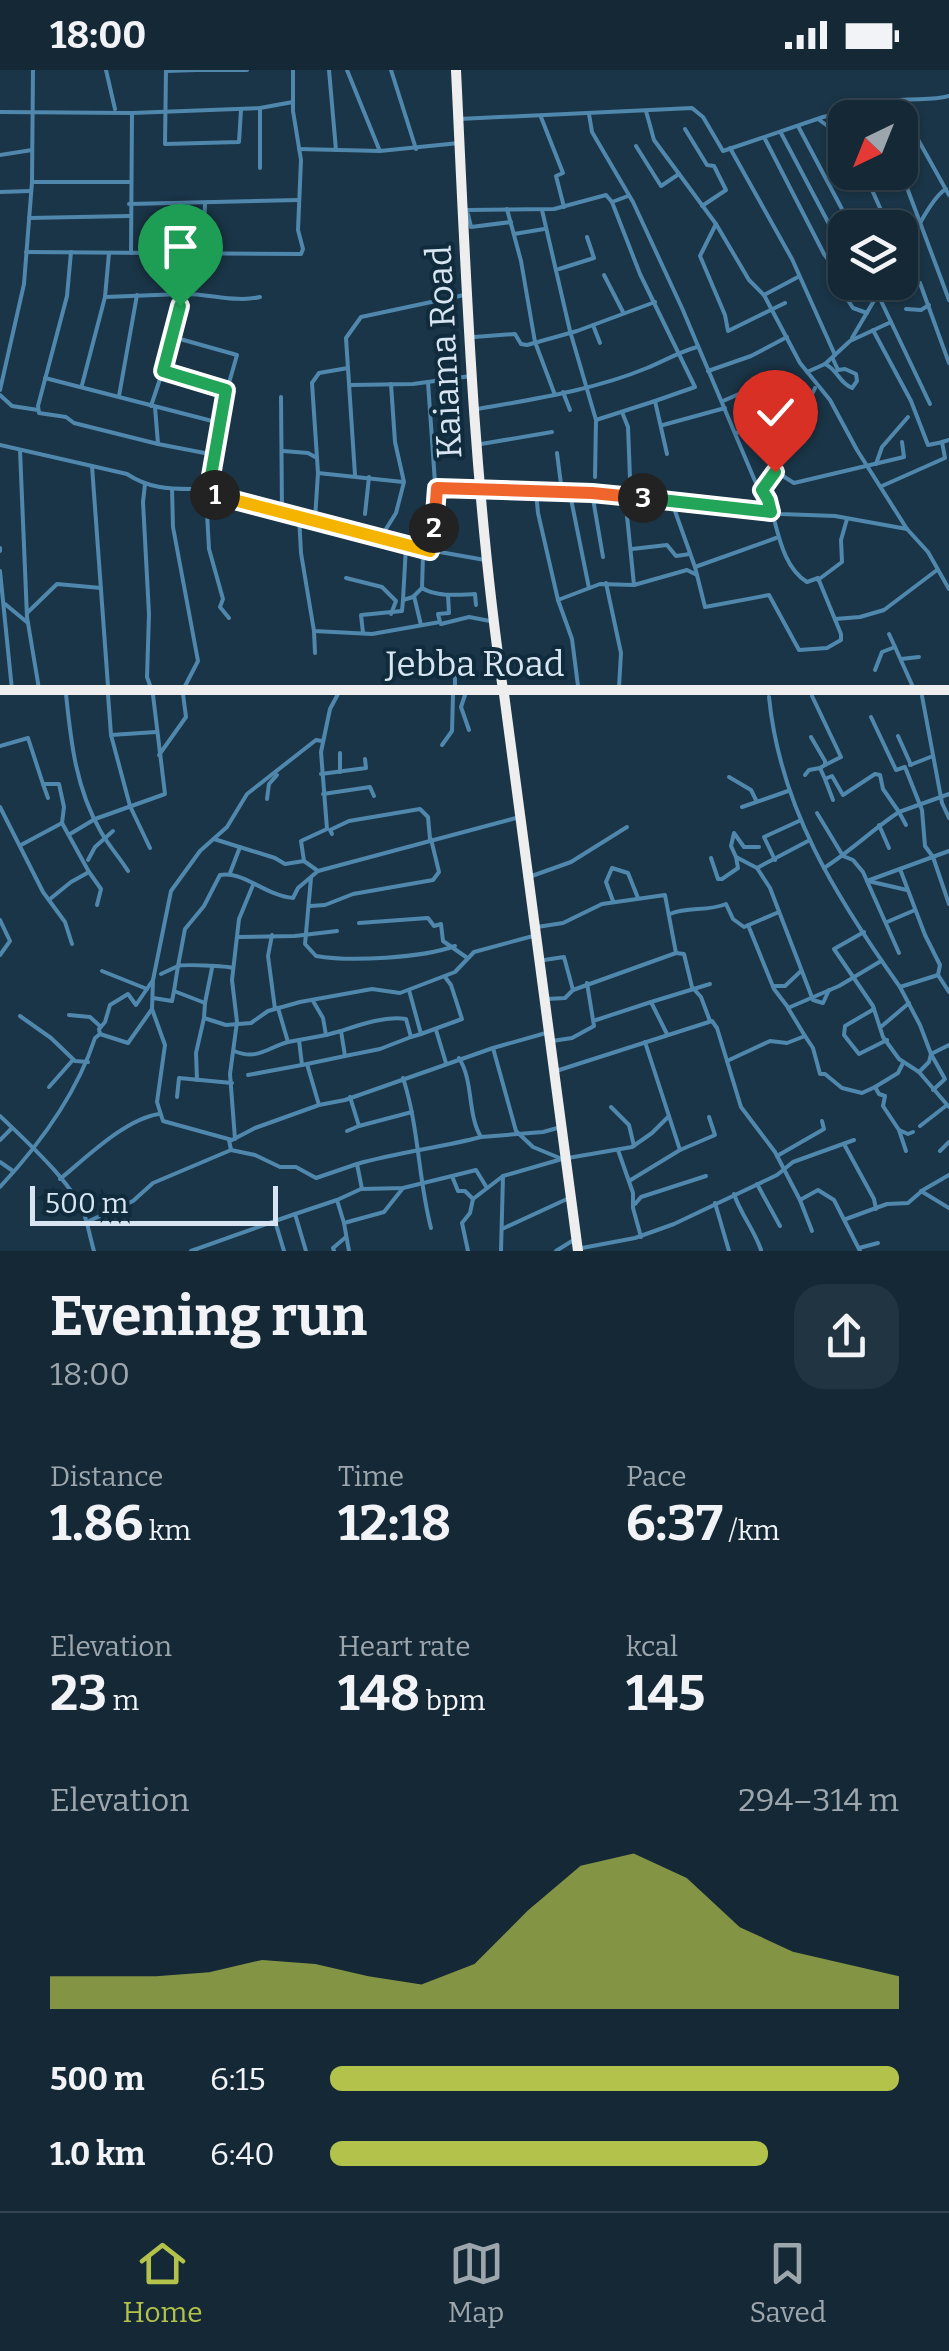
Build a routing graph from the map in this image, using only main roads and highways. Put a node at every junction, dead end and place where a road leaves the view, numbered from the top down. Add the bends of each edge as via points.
1 (456, 70) edge
2 (4, 691) edge
3 (108, 692) junction
4 (183, 692) junction
5 (504, 692) junction
6 (949, 692) edge
7 (458, 694) junction
8 (918, 694) junction
9 (577, 1246) edge

1 - 5 highway, Kaiama Road via 470,376 492,594 489,621
2 - 3 highway, Jebba Road
2 - 3 highway, Jebba Road
3 - 4 highway, Jebba Road
4 - 7 highway, Jebba Road
4 - 7 highway, Jebba Road
5 - 7 highway, Jebba Road
5 - 8 highway, Jebba Road
5 - 8 highway, Jebba Road
5 - 9 highway, Kaiama Road
6 - 8 highway

